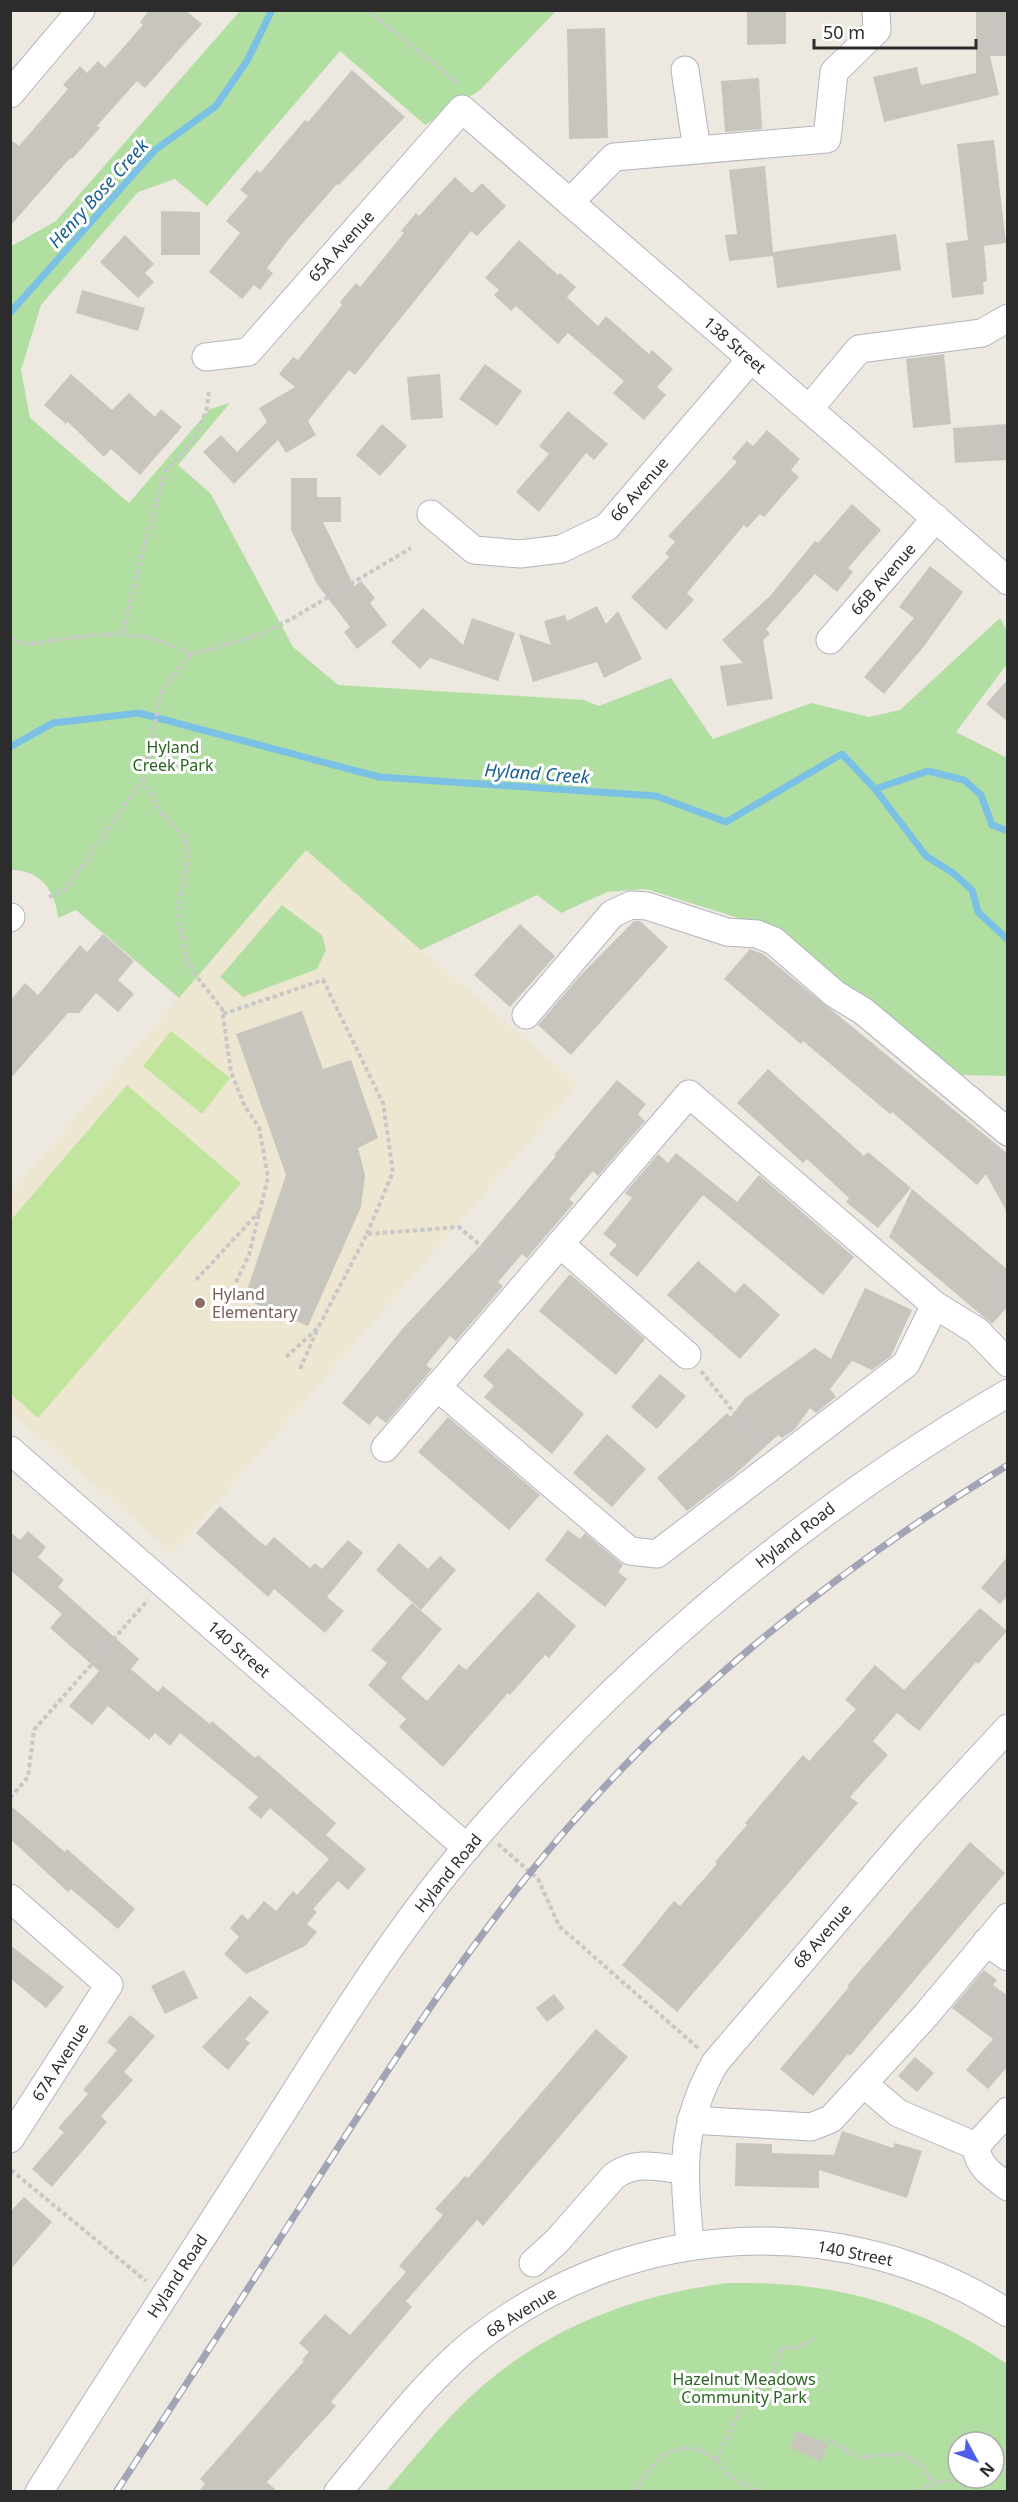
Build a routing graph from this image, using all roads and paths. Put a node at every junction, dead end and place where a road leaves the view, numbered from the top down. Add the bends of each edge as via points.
1 (81, 10) edge
2 (368, 10) edge
3 (876, 10) edge
4 (685, 70) dead end
5 (10, 94) edge
6 (462, 100) junction
7 (697, 150) junction
8 (570, 202) junction
9 (1008, 318) edge
10 (206, 357) dead end
11 (751, 359) junction
12 (209, 392) dead end
13 (809, 409) junction
14 (431, 514) dead end
15 (936, 518) junction
16 (411, 548) dead end
17 (1006, 578) edge
18 (123, 632) junction
19 (10, 639) edge
20 (830, 640) dead end
21 (191, 655) junction
22 (143, 779) junction
23 (50, 897) dead end
24 (223, 1014) junction
25 (526, 1015) dead end
26 (1008, 1132) edge
27 (261, 1210) junction
28 (368, 1234) junction
29 (560, 1244) junction
30 (196, 1280) dead end
31 (525, 1284) junction
32 (216, 1303) dead end
33 (935, 1305) junction
34 (318, 1328) junction
35 (687, 1355) joint
36 (286, 1356) dead end
37 (1008, 1363) edge
38 (300, 1369) dead end
39 (437, 1387) junction
40 (1008, 1393) edge
41 (384, 1448) dead end
42 (10, 1450) edge
43 (776, 1465) junction
44 (154, 1592) dead end
45 (1008, 1728) edge
46 (10, 1798) edge
47 (494, 1841) dead end
48 (467, 1848) junction
49 (10, 1898) edge
50 (1008, 1917) edge
51 (997, 1949) edge
52 (703, 2052) dead end
53 (864, 2084) junction
54 (1008, 2111) edge
55 (691, 2120) junction
56 (10, 2139) edge
57 (976, 2146) junction
58 (11, 2170) edge
59 (684, 2170) junction
60 (1008, 2187) edge
61 (690, 2245) junction
62 (533, 2263) dead end
63 (147, 2282) dead end
64 (1008, 2313) edge
65 (815, 2338) dead end
66 (824, 2438) dead end
67 (716, 2460) junction
68 (1008, 2472) edge
69 (932, 2482) junction
70 (39, 2492) edge
71 (338, 2492) edge
72 (635, 2492) edge
73 (761, 2492) edge
74 (918, 2492) edge

1 - 5 street
2 - 6 path via 460,85
3 - 7 street via 877,30 834,72 827,139
4 - 7 street
6 - 8 street, 138 Street
6 - 10 street, 65A Avenue via 248,352
7 - 8 street via 614,158
8 - 11 street, 138 Street
9 - 13 street via 982,333 859,349
11 - 13 street, 138 Street
11 - 14 street, 66 Avenue via 607,527 561,549 520,554 474,550
12 - 18 path via 196,437 166,471
13 - 15 street, 138 Street
15 - 17 street, 138 Street
15 - 20 street, 66B Avenue
16 - 21 path via 261,634
18 - 19 path via 26,644
18 - 21 path via 174,645
21 - 22 path via 162,690
22 - 23 path via 66,889
22 - 24 path via 160,811 183,836 188,848 179,916 187,960
24 - 27 path via 231,1072 245,1107 259,1127 268,1177
24 - 28 path via 323,980 382,1103 393,1172
25 - 26 street via 612,914 631,905 647,906 727,932 757,934 774,941
27 - 30 path
27 - 32 path via 249,1255 225,1305
28 - 31 path via 459,1227
28 - 34 path
29 - 31 street
29 - 33 street via 689,1094
29 - 35 street
31 - 39 street
33 - 37 street via 977,1331
33 - 43 street via 906,1364
34 - 36 path
34 - 38 path
35 - 43 path
39 - 41 street
39 - 43 street via 630,1551 657,1554
40 - 48 street, Hyland Road via 887,1467 715,1598 606,1699
42 - 48 street, 140 Street
44 - 46 path via 34,1730 28,1777
45 - 55 street, 68 Avenue via 910,1834 724,2051 707,2078
47 - 52 path via 538,1879 559,1926
48 - 70 street, Hyland Road via 403,1930 344,2016
49 - 56 street, 67A Avenue via 109,1985
50 - 51 street
51 - 53 street
53 - 55 street via 837,2114 818,2127
53 - 57 street via 898,2113
54 - 57 street
55 - 59 street, 68 Avenue
57 - 60 street via 976,2155 986,2170
58 - 63 path
59 - 61 street, 68 Avenue
59 - 62 street via 636,2165 625,2168
61 - 64 street, 140 Street via 772,2242 861,2252 917,2267
61 - 71 street, 68 Avenue via 599,2271 540,2297 503,2321 456,2358
65 - 67 path via 798,2347 783,2348 774,2371 743,2406
66 - 69 path via 858,2457 903,2454 924,2468
67 - 72 path via 695,2450 672,2450 653,2464
67 - 73 path via 730,2476
68 - 69 path via 992,2480
69 - 74 path

